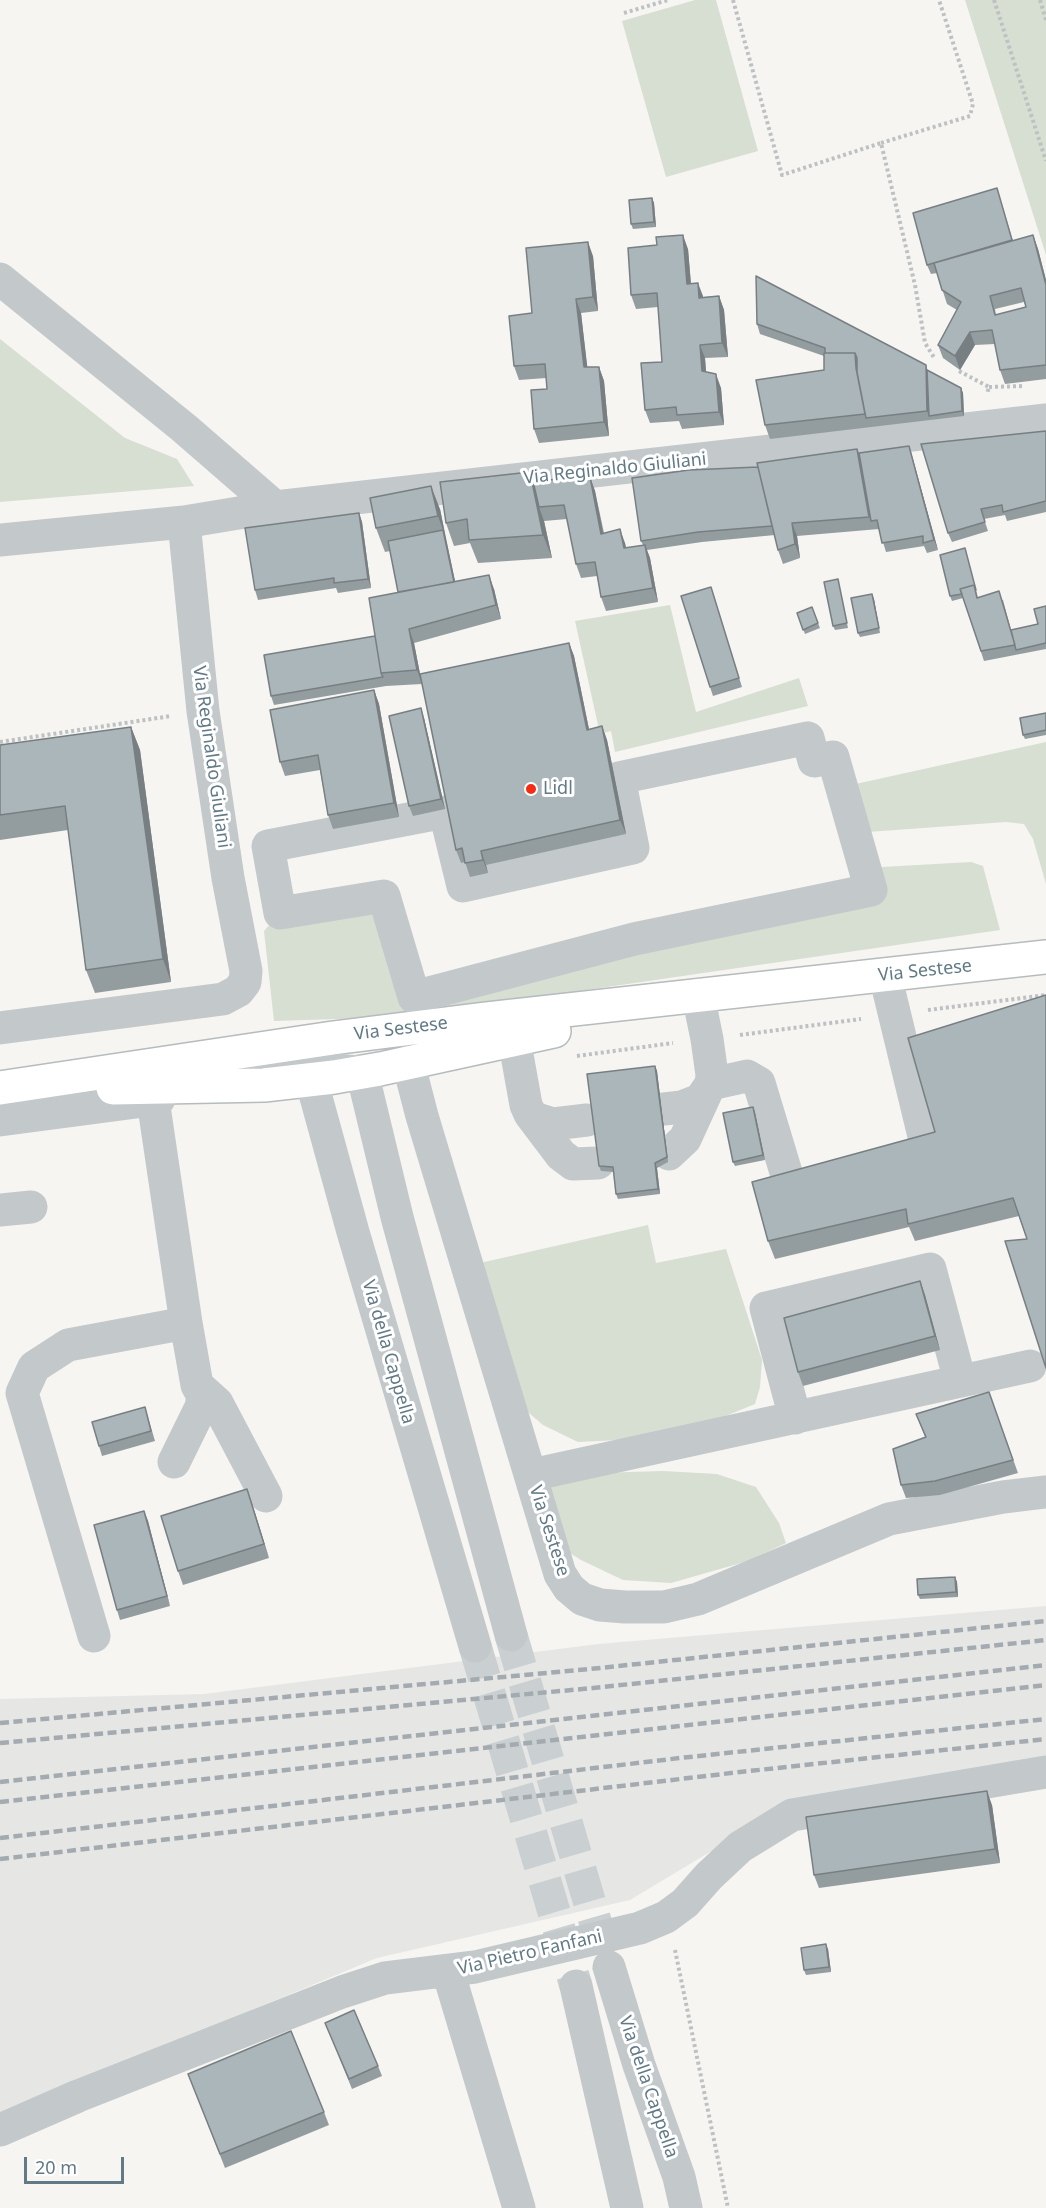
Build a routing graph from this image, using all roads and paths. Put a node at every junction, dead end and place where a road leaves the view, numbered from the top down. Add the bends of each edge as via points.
1 (668, 0) edge
2 (733, 0) edge
3 (939, 0) edge
4 (994, 0) edge
5 (1040, 0) edge
6 (624, 13) dead end
7 (1046, 21) edge
8 (881, 143) junction
9 (1046, 161) edge
10 (0, 279) edge
11 (935, 359) dead end
12 (959, 371) edge
13 (1035, 386) edge
14 (989, 387) junction
15 (986, 397) dead end
16 (1046, 420) edge
17 (275, 507) junction
18 (184, 522) junction
19 (0, 540) edge
20 (203, 711) junction
21 (0, 742) edge
22 (280, 914) joint
23 (1046, 957) edge
24 (885, 975) junction
25 (699, 999) junction
26 (503, 1025) junction
27 (0, 1028) edge
28 (408, 1062) junction
29 (336, 1074) junction
30 (157, 1078) junction
31 (709, 1087) junction
32 (0, 1090) edge
33 (664, 1109) dead end
34 (530, 1114) junction
35 (0, 1120) edge
36 (587, 1120) dead end
37 (924, 1136) edge
38 (669, 1154) edge
39 (598, 1163) edge
40 (788, 1179) edge
41 (186, 1323) junction
42 (1030, 1366) dead end
43 (960, 1381) junction
44 (197, 1385) junction
45 (795, 1418) junction
46 (174, 1462) dead end
47 (531, 1475) junction
48 (1046, 1492) edge
49 (266, 1496) dead end
50 (94, 1635) dead end
51 (511, 1635) tunnel mouth
52 (475, 1646) tunnel mouth
53 (1046, 1772) edge
54 (666, 1917) junction
55 (609, 1967) tunnel mouth
56 (448, 1971) junction
57 (576, 1986) tunnel mouth
58 (0, 2130) edge
59 (519, 2208) edge
60 (627, 2208) edge
61 (686, 2208) edge
62 (728, 2208) edge

1 - 6 path
2 - 8 path via 782,175
3 - 8 path via 973,104 970,116
4 - 9 path
5 - 7 path
8 - 11 path via 925,343
10 - 17 street
12 - 14 path
13 - 14 path
14 - 15 path
16 - 17 street, Via Reginaldo Giuliani
17 - 18 street, Via Reginaldo Giuliani
18 - 19 street, Via Reginaldo Giuliani
18 - 20 street, Via Reginaldo Giuliani
20 - 21 path
20 - 27 street, Via Reginaldo Giuliani via 246,971 241,989 223,999
22 - 22 street via 384,896 414,997 634,939 871,890 833,757 814,761 808,738 619,778 633,848 463,886 445,812 268,846
23 - 24 main road, Via Sestese
24 - 25 main road, Via Sestese
24 - 37 street
25 - 26 main road, Via Sestese
25 - 31 street via 711,1068
26 - 28 main road, Via Sestese
26 - 29 street
26 - 30 main road, Via Sestese via 333,1038
26 - 34 street
28 - 29 main road, Via Sestese
28 - 47 street, Via Sestese
29 - 30 street
29 - 30 main road, Via Sestese via 264,1085
29 - 51 street via 400,1228
29 - 52 street, Via della Cappella via 353,1232
30 - 32 main road, Via Sestese
30 - 35 street, Via Sestese
30 - 41 street
31 - 33 street via 700,1100
31 - 38 street via 685,1139
31 - 40 street via 747,1076 759,1083
34 - 36 street via 553,1124
34 - 39 street via 561,1155 573,1164
41 - 44 street
41 - 50 street via 68,1345 34,1366 22,1393
42 - 43 street
43 - 45 street
43 - 45 street via 930,1269 766,1308
44 - 46 street via 203,1396 201,1407
44 - 49 street via 217,1403
45 - 47 street
47 - 48 street, Via Sestese via 560,1574 569,1588 582,1599 625,1607 664,1607 698,1599 889,1519
53 - 54 street, Via Pietro Fanfani via 792,1815 740,1847
54 - 56 street, Via Pietro Fanfani via 640,1928
54 - 62 path
55 - 61 street, Via della Cappella
56 - 58 street, Via Pietro Fanfani via 385,1978 342,1992
56 - 59 street
57 - 60 street

